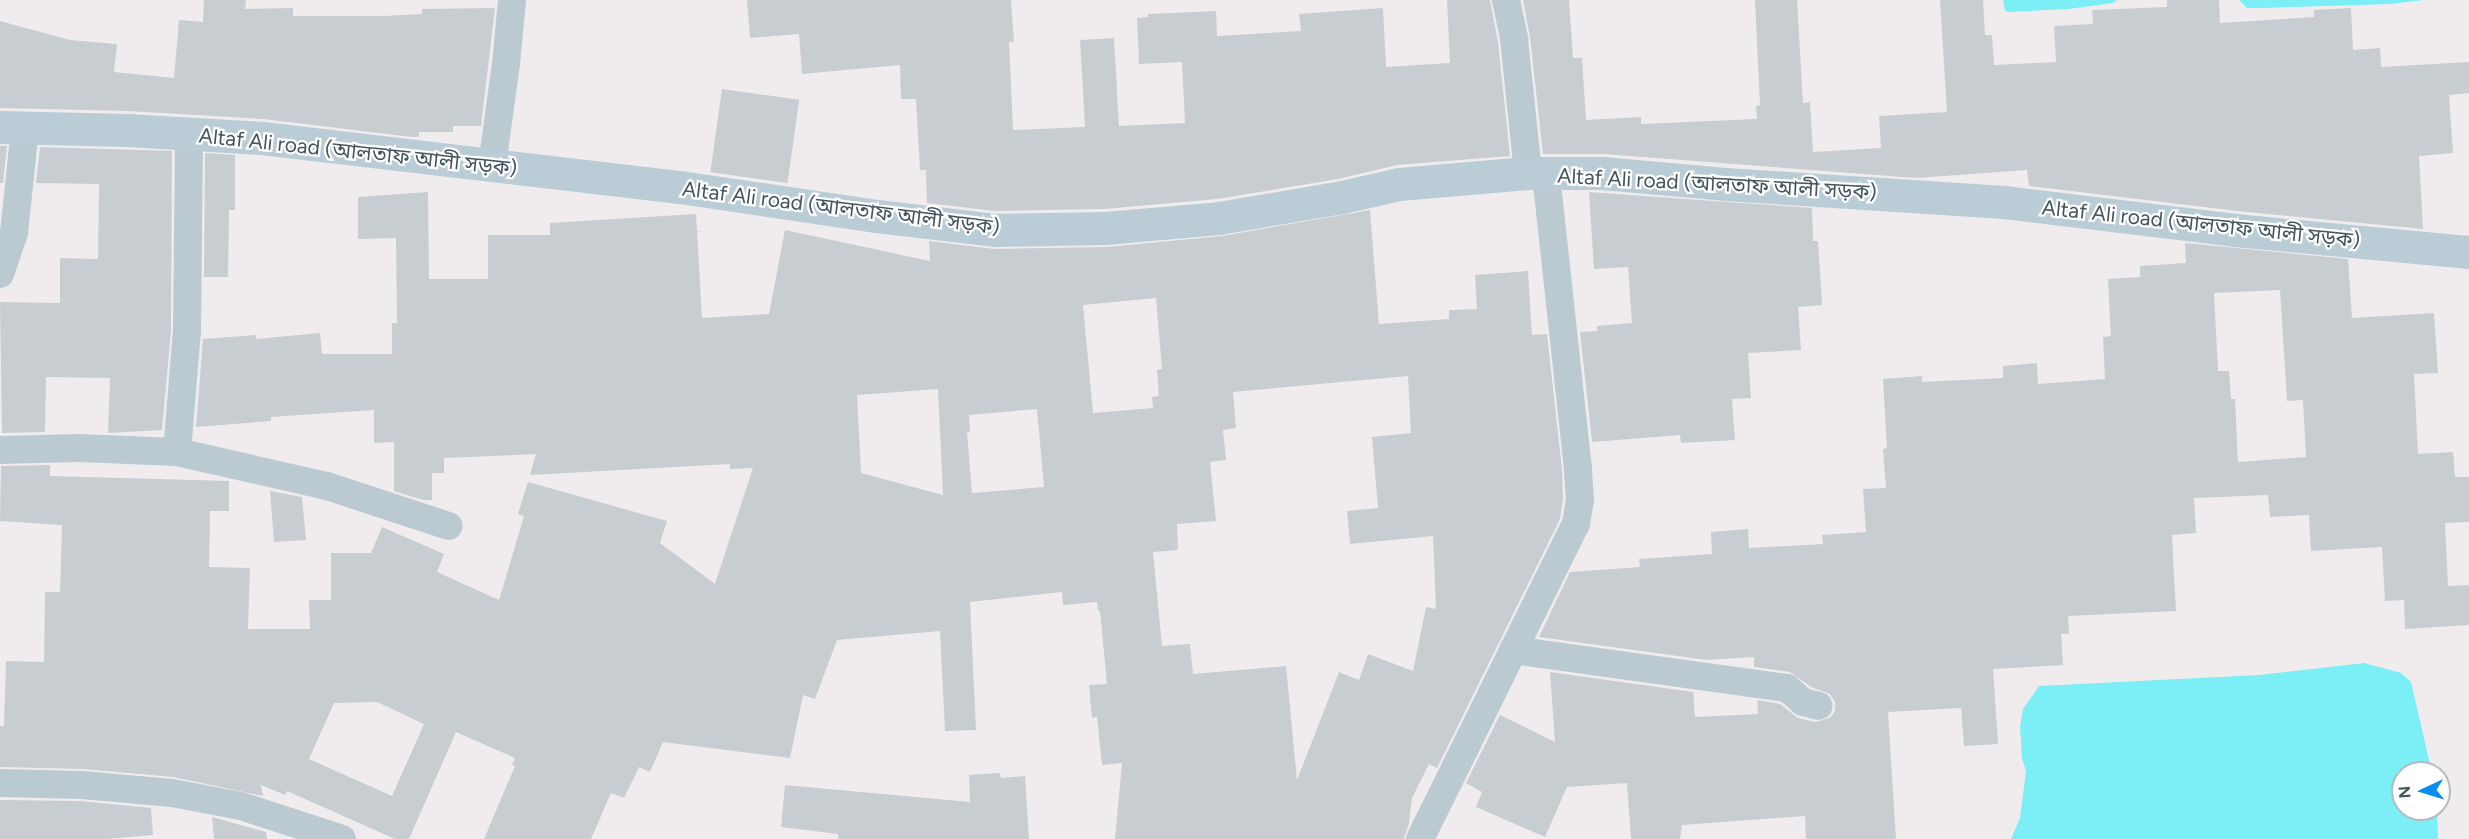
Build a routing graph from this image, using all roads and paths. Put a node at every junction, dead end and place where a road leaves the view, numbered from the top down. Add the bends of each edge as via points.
1 (512, 0) edge
2 (1506, 0) edge
3 (12, 127) edge
4 (189, 134) junction
5 (492, 166) junction
6 (1537, 174) junction
7 (2469, 252) edge
8 (0, 274) edge
9 (0, 450) edge
10 (177, 452) junction
11 (449, 526) dead end
12 (1513, 650) junction
13 (1819, 706) dead end
14 (0, 783) edge
15 (342, 839) edge
16 (1420, 839) edge

1 - 5 street
2 - 6 street
3 - 4 main road, Altaf Ali road (আলতাফ আলী সড়ক)
3 - 8 street via 14,233
4 - 5 main road, Altaf Ali road (আলতাফ আলী সড়ক) via 262,138
4 - 10 street via 187,331
5 - 6 main road, Altaf Ali road (আলতাফ আলী সড়ক) via 1005,230 1105,228 1219,218 1399,184
6 - 7 main road, Altaf Ali road (আলতাফ আলী সড়ক) via 1602,173 1761,187 1937,196
6 - 12 street via 1580,500 1576,524
9 - 10 street
10 - 11 street via 327,486
12 - 13 street via 1787,688 1803,702
12 - 16 street
14 - 15 street via 172,793 241,806

